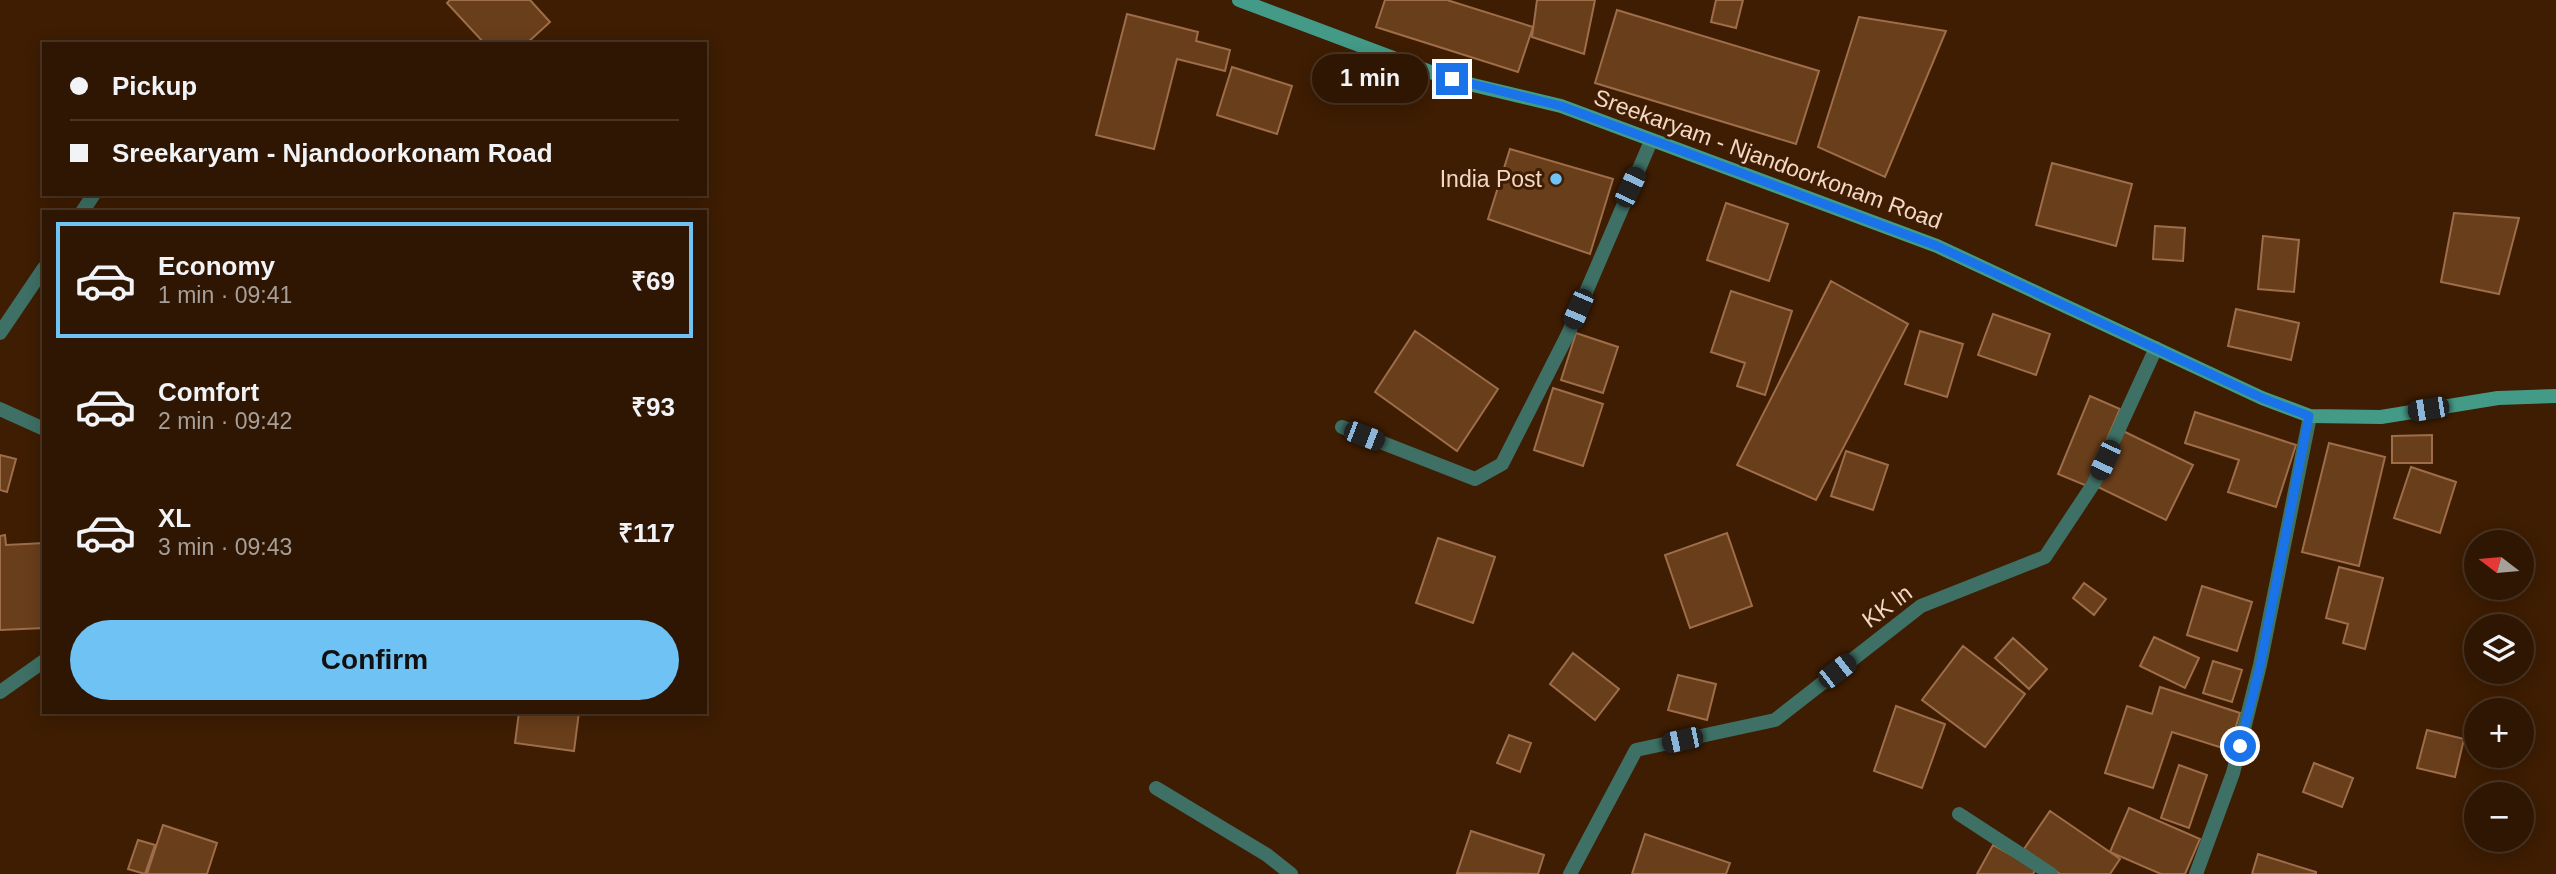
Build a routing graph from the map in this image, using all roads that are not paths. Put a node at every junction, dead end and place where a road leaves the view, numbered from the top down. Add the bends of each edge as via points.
1 (1239, 0) edge
2 (1651, 141) junction
3 (42, 271) edge
4 (0, 333) edge
5 (2157, 348) junction
6 (2556, 396) edge
7 (0, 409) edge
8 (2309, 416) junction
9 (1342, 427) dead end
10 (42, 428) edge
11 (42, 662) edge
12 (0, 692) edge
13 (1156, 788) dead end
14 (1959, 814) dead end
15 (1291, 874) edge
16 (1570, 874) edge
17 (2051, 874) edge
18 (2196, 874) edge

1 - 2 main road, Sreekaryam - Njandoorkonam Road via 1452,79 1561,106
2 - 5 main road, Sreekaryam - Njandoorkonam Road via 1937,246
2 - 9 street via 1568,334 1502,464 1475,479
3 - 4 street
5 - 8 main road, Sreekaryam - Njandoorkonam Road
5 - 16 street, KK ln via 2094,483 2045,557 1921,606 1775,720 1636,750
6 - 8 main road, Sreekaryam - Njandoorkonam Road via 2498,398 2381,417
7 - 10 street
8 - 18 street via 2257,679 2233,773
11 - 12 street
13 - 15 street
14 - 17 street

